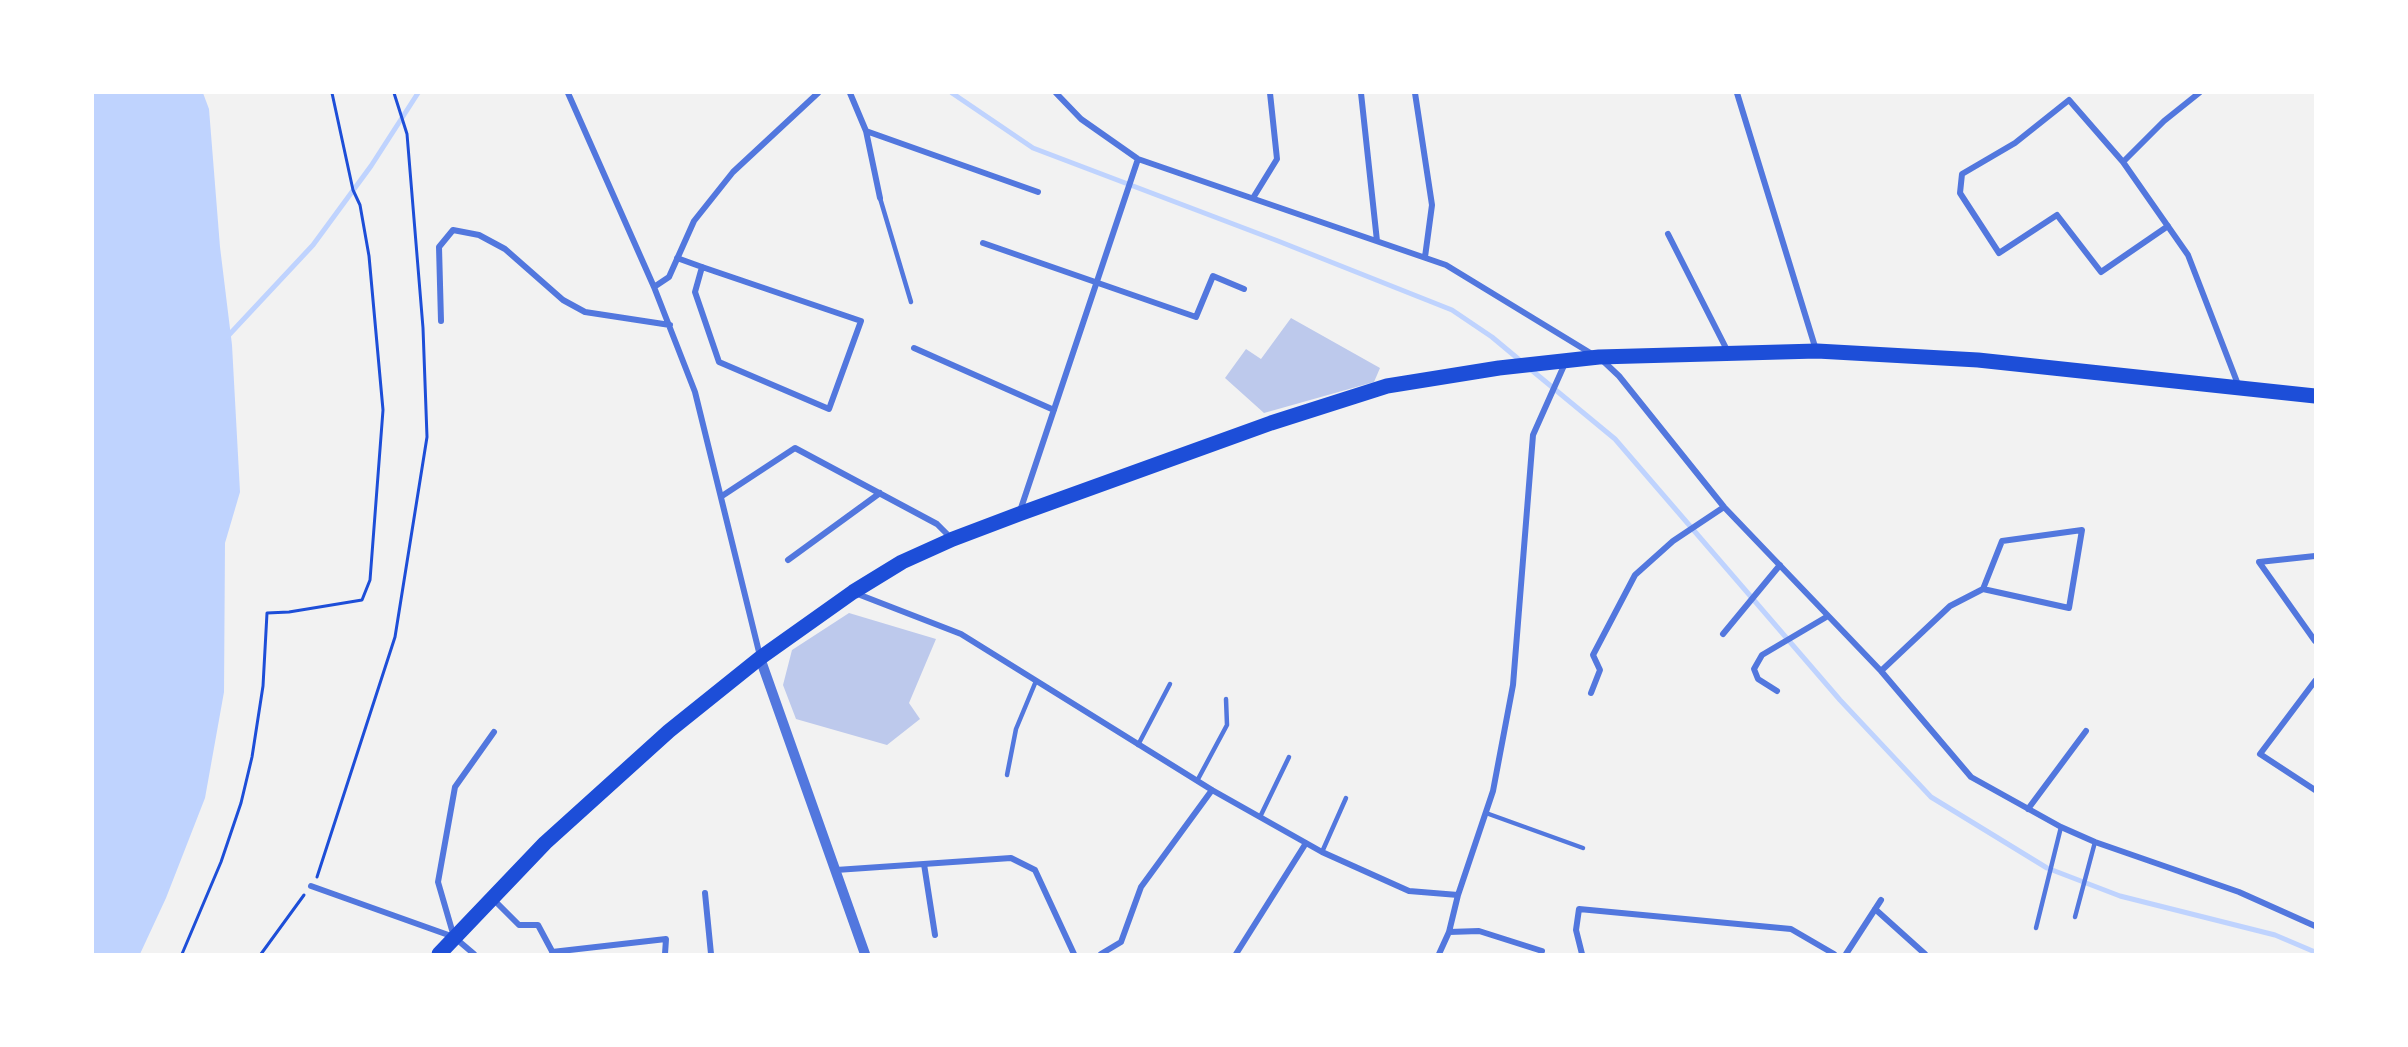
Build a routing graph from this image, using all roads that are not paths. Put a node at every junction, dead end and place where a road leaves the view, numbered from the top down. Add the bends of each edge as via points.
1 (568, 93) edge
2 (818, 93) edge
3 (850, 93) edge
4 (1270, 93) edge
5 (1361, 93) edge
6 (1415, 93) edge
7 (1737, 93) edge
8 (2199, 93) edge
9 (1060, 94) edge
10 (866, 130) junction
11 (1138, 159) junction
12 (2123, 162) junction
13 (1038, 192) dead end
14 (880, 198) joint
15 (1253, 198) junction
16 (2168, 226) junction
17 (1668, 234) dead end
18 (1377, 241) junction
19 (983, 243) dead end
20 (1425, 257) junction
21 (677, 258) junction
22 (702, 267) junction
23 (1097, 282) junction
24 (654, 287) junction
25 (1244, 289) dead end
26 (911, 302) dead end
27 (441, 321) dead end
28 (670, 325) junction
29 (914, 348) dead end
30 (1817, 351) junction
31 (1730, 355) junction
32 (1599, 357) junction
33 (1566, 362) junction
34 (2240, 388) junction
35 (2315, 396) edge
36 (1054, 410) junction
37 (880, 493) junction
38 (722, 496) junction
39 (1724, 507) junction
40 (1019, 514) junction
41 (953, 539) junction
42 (2315, 556) edge
43 (788, 560) dead end
44 (1780, 565) junction
45 (1983, 589) junction
46 (853, 592) junction
47 (1828, 616) junction
48 (1723, 634) dead end
49 (2315, 641) edge
50 (760, 658) junction
51 (1881, 671) junction
52 (1036, 681) junction
53 (2315, 681) edge
54 (1170, 684) dead end
55 (1777, 692) dead end
56 (1590, 693) dead end
57 (1226, 699) dead end
58 (2086, 731) dead end
59 (494, 732) dead end
60 (1138, 745) junction
61 (1289, 757) dead end
62 (1007, 775) dead end
63 (1197, 781) junction
64 (1212, 790) junction
65 (2315, 790) edge
66 (1346, 798) dead end
67 (2028, 809) junction
68 (1486, 813) junction
69 (1260, 818) junction
70 (2061, 827) junction
71 (2095, 842) junction
72 (1306, 843) junction
73 (1583, 848) dead end
74 (1322, 852) junction
75 (924, 864) junction
76 (836, 870) junction
77 (311, 886) road end
78 (705, 892) dead end
79 (1458, 895) junction
80 (491, 898) junction
81 (1881, 900) dead end
82 (1875, 909) junction
83 (2075, 917) dead end
84 (2315, 926) edge
85 (2036, 928) dead end
86 (1449, 932) junction
87 (935, 935) dead end
88 (454, 937) junction
89 (1542, 951) dead end
90 (553, 953) edge
91 (439, 954) edge
92 (474, 954) edge
93 (665, 954) edge
94 (711, 954) edge
95 (865, 954) edge
96 (1074, 954) edge
97 (1101, 954) edge
98 (1236, 954) edge
99 (1439, 954) edge
100 (1581, 954) edge
101 (1834, 954) edge
102 (1846, 954) edge
103 (1925, 954) edge

1 - 24 street
2 - 21 street via 733,172 694,221
3 - 10 street
4 - 15 street via 1277,159
5 - 18 street
6 - 20 street via 1432,205
7 - 30 street
8 - 12 street
9 - 11 street via 1081,119
10 - 13 street
10 - 14 street
11 - 15 street
11 - 23 street
12 - 16 street
12 - 16 street via 2070,100 2015,143 1962,174 1960,193 1999,253 2057,215 2101,272
14 - 26 lane
15 - 18 street
16 - 34 street via 2188,255
17 - 31 street
18 - 20 street
19 - 23 street
20 - 32 street via 1446,265
21 - 22 street
21 - 24 street via 669,277
22 - 22 street via 861,321 829,409 719,362 695,292
23 - 25 street via 1197,317 1213,276
23 - 36 street
24 - 28 street
27 - 28 street via 439,247 453,230 479,235 505,249 563,300 585,312
28 - 38 street via 695,392
29 - 36 street
30 - 31 main road
30 - 34 main road via 1978,360
31 - 32 main road
32 - 33 main road
32 - 39 street via 1619,376
33 - 40 main road via 1387,386 1271,423
33 - 68 street via 1533,435 1513,685
34 - 35 main road
36 - 40 street
37 - 38 street via 795,448
37 - 41 street via 937,524
37 - 43 street
38 - 50 street
39 - 44 street
39 - 56 street via 1673,541 1635,575 1593,655 1600,670
40 - 41 main road
41 - 46 main road via 903,562
42 - 49 street via 2259,562
44 - 47 street
44 - 48 street
45 - 45 street via 2002,541 2082,530 2069,608
45 - 51 street via 1950,606
46 - 50 main road
46 - 52 street via 961,634
47 - 51 street
47 - 55 street via 1762,655 1754,669 1758,679
50 - 76 street
50 - 80 main road via 625,771
51 - 67 street via 1971,777
52 - 60 street
52 - 62 lane via 1016,729
53 - 65 street via 2260,754
54 - 60 lane
57 - 63 lane via 1227,725
58 - 67 street
59 - 88 street via 455,787 438,882
60 - 63 street
61 - 69 lane
63 - 64 street
64 - 69 street
64 - 97 street via 1141,887 1121,942
66 - 74 lane
67 - 70 street
68 - 73 lane
68 - 79 street
69 - 72 street
70 - 71 street
70 - 85 lane
71 - 83 lane
71 - 84 street via 2239,892
72 - 74 street
72 - 98 street
74 - 79 street via 1409,891
75 - 76 street
75 - 87 street
75 - 96 street via 1004,857 1035,870
76 - 95 street
77 - 88 street
78 - 94 street
79 - 86 street
80 - 88 main road
80 - 90 street via 519,925 538,925
81 - 82 street
82 - 102 street
82 - 103 street
86 - 89 street via 1479,931
86 - 99 street
88 - 91 main road
88 - 92 street
90 - 93 street via 666,939
100 - 101 street via 1576,930 1580,909 1791,929

